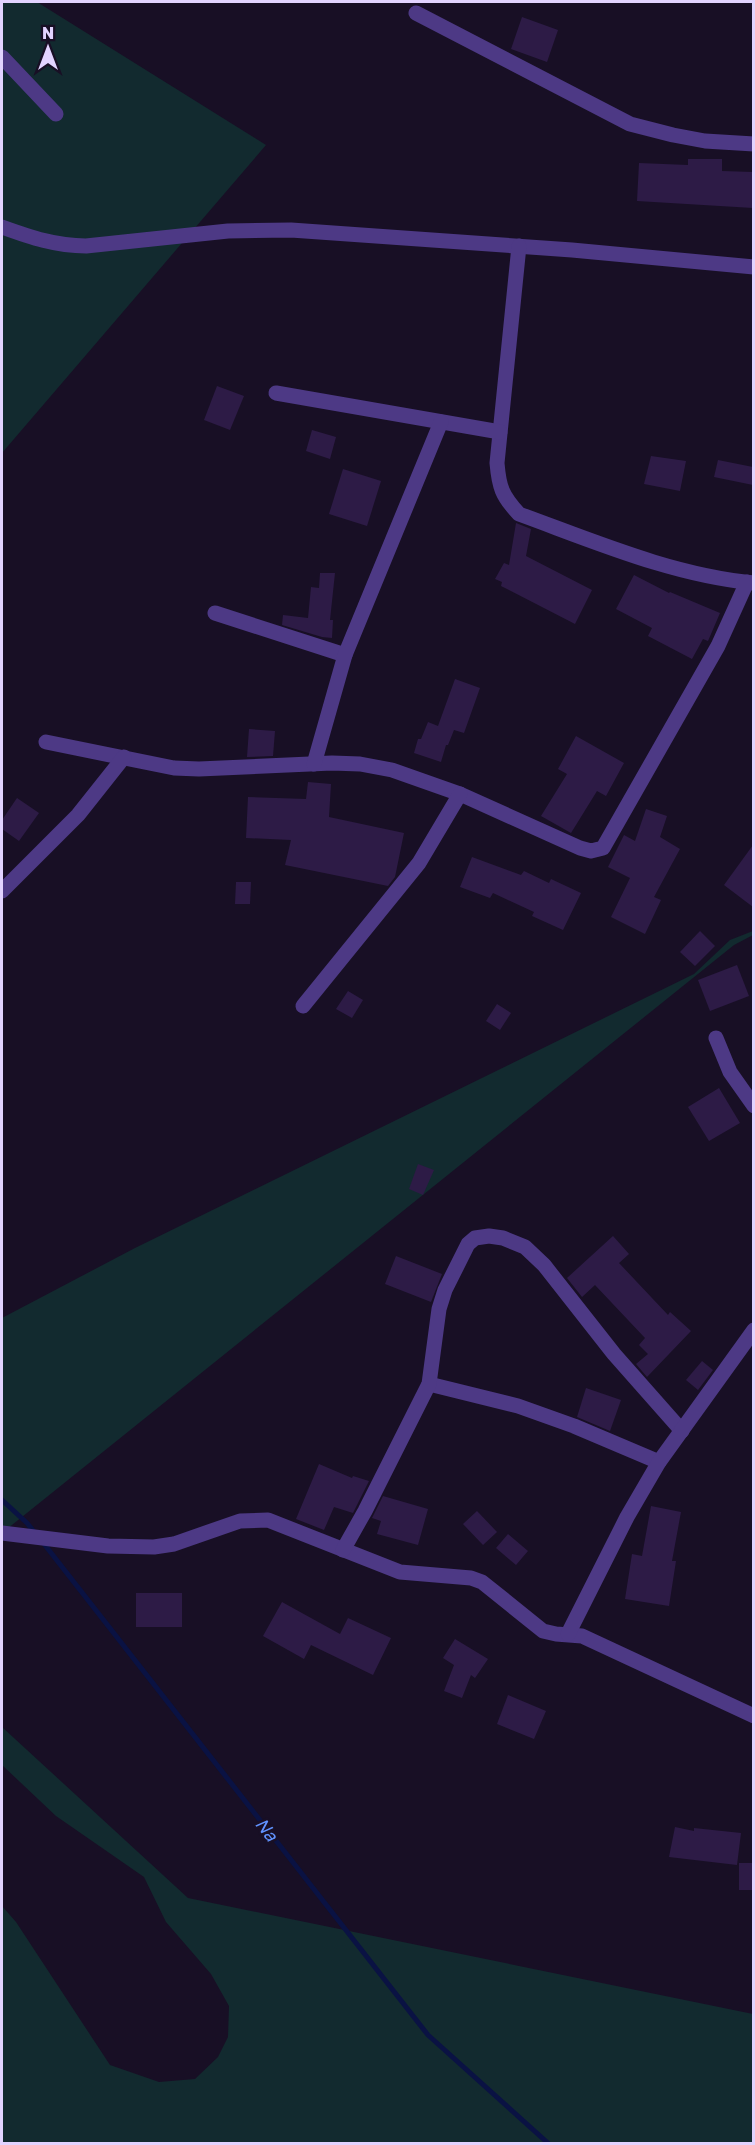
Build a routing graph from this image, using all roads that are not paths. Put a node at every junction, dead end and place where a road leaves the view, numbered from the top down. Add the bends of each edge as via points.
1 (416, 13) dead end
2 (2, 57) edge
3 (56, 114) dead end
4 (753, 144) edge
5 (2, 226) edge
6 (519, 246) junction
7 (753, 267) edge
8 (276, 393) dead end
9 (441, 422) junction
10 (500, 432) junction
11 (750, 582) edge
12 (215, 613) dead end
13 (345, 655) junction
14 (46, 742) dead end
15 (124, 758) junction
16 (314, 764) junction
17 (460, 794) junction
18 (2, 891) edge
19 (303, 1006) dead end
20 (716, 1038) dead end
21 (753, 1106) edge
22 (753, 1330) edge
23 (429, 1384) junction
24 (682, 1431) junction
25 (659, 1462) junction
26 (2, 1533) edge
27 (343, 1550) junction
28 (568, 1634) junction
29 (753, 1716) edge

1 - 4 street via 630,124 705,141
2 - 3 street
5 - 6 street via 64,246 228,231 291,230
6 - 7 street
6 - 10 street
8 - 9 street
9 - 10 street
9 - 13 street
10 - 11 street via 498,483 505,500 519,514 642,559 710,577
11 - 17 street via 603,848 580,848
12 - 13 street
13 - 16 street
14 - 15 street
15 - 16 street via 199,769
15 - 18 street via 78,815
16 - 17 street via 360,764 392,770
17 - 19 street via 419,864
20 - 21 street via 730,1072
22 - 24 street
23 - 24 street via 439,1309 468,1244 475,1238 504,1238 525,1247 544,1265 614,1354
23 - 25 street via 518,1406
23 - 27 street
24 - 25 street
25 - 28 street
26 - 27 street via 108,1546 154,1547 240,1521 268,1520
27 - 28 street via 400,1572 482,1582 543,1631
28 - 29 street via 582,1636

